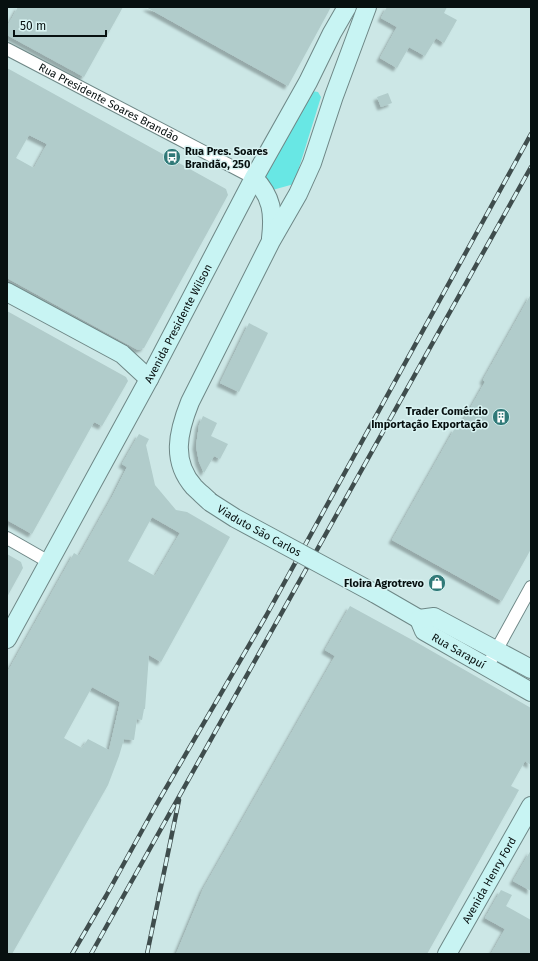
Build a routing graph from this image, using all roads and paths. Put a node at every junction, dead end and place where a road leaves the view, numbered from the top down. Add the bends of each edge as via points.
1 (347, 7) edge
2 (366, 7) edge
3 (7, 49) edge
4 (254, 178) junction
5 (298, 194) junction
6 (267, 196) junction
7 (271, 240) junction
8 (7, 292) edge
9 (122, 354) junction
10 (158, 361) junction
11 (149, 378) junction
12 (7, 538) edge
13 (49, 562) junction
14 (531, 586) edge
15 (419, 619) junction
16 (7, 639) edge
17 (496, 650) junction
18 (487, 667) junction
19 (531, 670) edge
20 (531, 692) edge
21 (531, 806) edge
22 (447, 954) edge

1 - 4 main road, Avenida Presidente Wilson
2 - 5 main road via 312,163
3 - 4 street, Rua Presidente Soares Brandão
4 - 6 main road
4 - 10 main road, Avenida Presidente Wilson
5 - 6 main road via 277,200
5 - 7 main road
6 - 7 main road via 273,219
7 - 15 main road, Viaduto São Carlos, bridge via 190,402 182,422 178,445 180,465 193,486 210,502
8 - 9 main road
9 - 10 main road
9 - 11 main road
10 - 11 main road, Avenida Presidente Wilson
11 - 13 main road, Avenida Presidente Wilson
12 - 13 street
13 - 16 main road, Avenida Presidente Wilson
14 - 17 street
15 - 17 main road, Rua Sarapuí via 434,617
15 - 18 main road, Rua Sarapuí via 424,631
17 - 18 street
17 - 19 main road, Rua Sarapuí
18 - 20 main road, Rua Sarapuí
21 - 22 main road, Avenida Henry Ford

